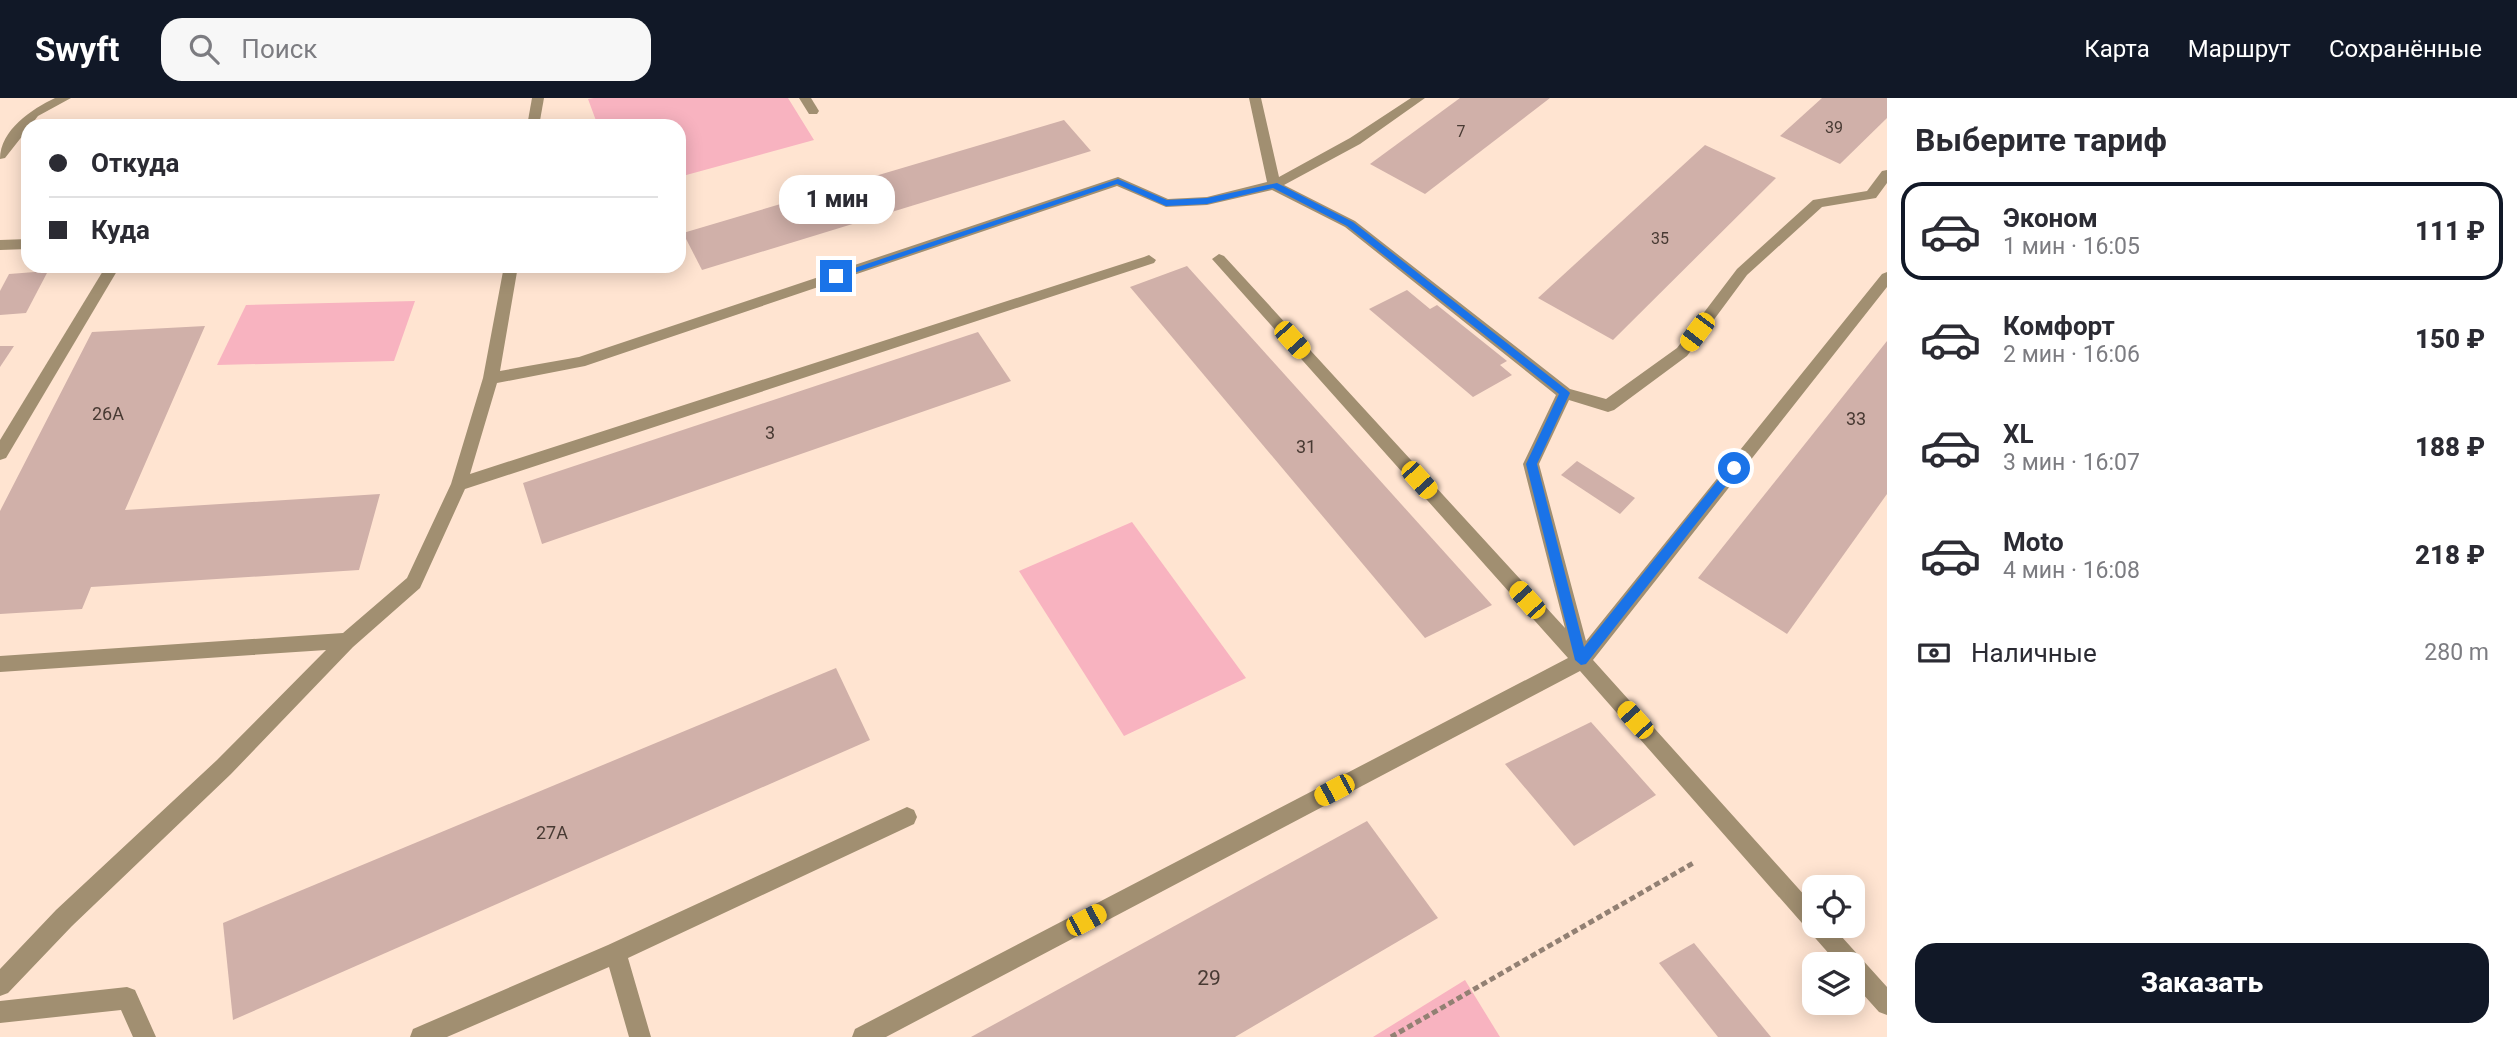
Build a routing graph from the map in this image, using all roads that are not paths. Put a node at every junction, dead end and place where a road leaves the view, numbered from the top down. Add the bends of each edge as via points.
1 (65, 98) edge
2 (538, 98) edge
3 (805, 98) edge
4 (1255, 98) edge
5 (1419, 98) edge
6 (813, 111) dead end
7 (29, 119) edge
8 (534, 119) edge
9 (21, 129) edge
10 (0, 155) edge
11 (1887, 174) edge
12 (1274, 185) junction
13 (21, 244) edge
14 (0, 245) edge
15 (1149, 260) dead end
16 (1219, 260) dead end
17 (109, 273) edge
18 (510, 273) edge
19 (1887, 277) edge
20 (491, 378) junction
21 (1565, 393) junction
22 (0, 454) edge
23 (458, 484) junction
24 (347, 641) junction
25 (1581, 660) junction
26 (0, 664) edge
27 (907, 817) dead end
28 (1802, 908) edge
29 (1828, 938) edge
30 (1841, 952) edge
31 (616, 953) junction
32 (1865, 979) edge
33 (0, 985) edge
34 (1887, 1004) edge
35 (0, 1012) edge
36 (145, 1037) edge
37 (421, 1037) edge
38 (640, 1037) edge
39 (863, 1037) edge

1 - 7 street
2 - 8 street
3 - 6 street
4 - 12 street
5 - 12 street via 1355,141
9 - 10 street
11 - 21 street via 1871,195 1818,203 1742,272 1682,352 1608,406
12 - 20 street via 1207,201 1166,203 1118,181 580,362
12 - 21 street via 1350,224
13 - 14 street
15 - 23 street
16 - 25 street
17 - 22 street
18 - 20 street
19 - 25 street
20 - 23 street
21 - 25 street via 1531,464
23 - 24 street via 414,583
24 - 26 street
24 - 33 street
25 - 28 street
25 - 39 street
27 - 31 street
29 - 30 street
31 - 37 street
31 - 38 street
32 - 34 street
35 - 36 street via 127,998

